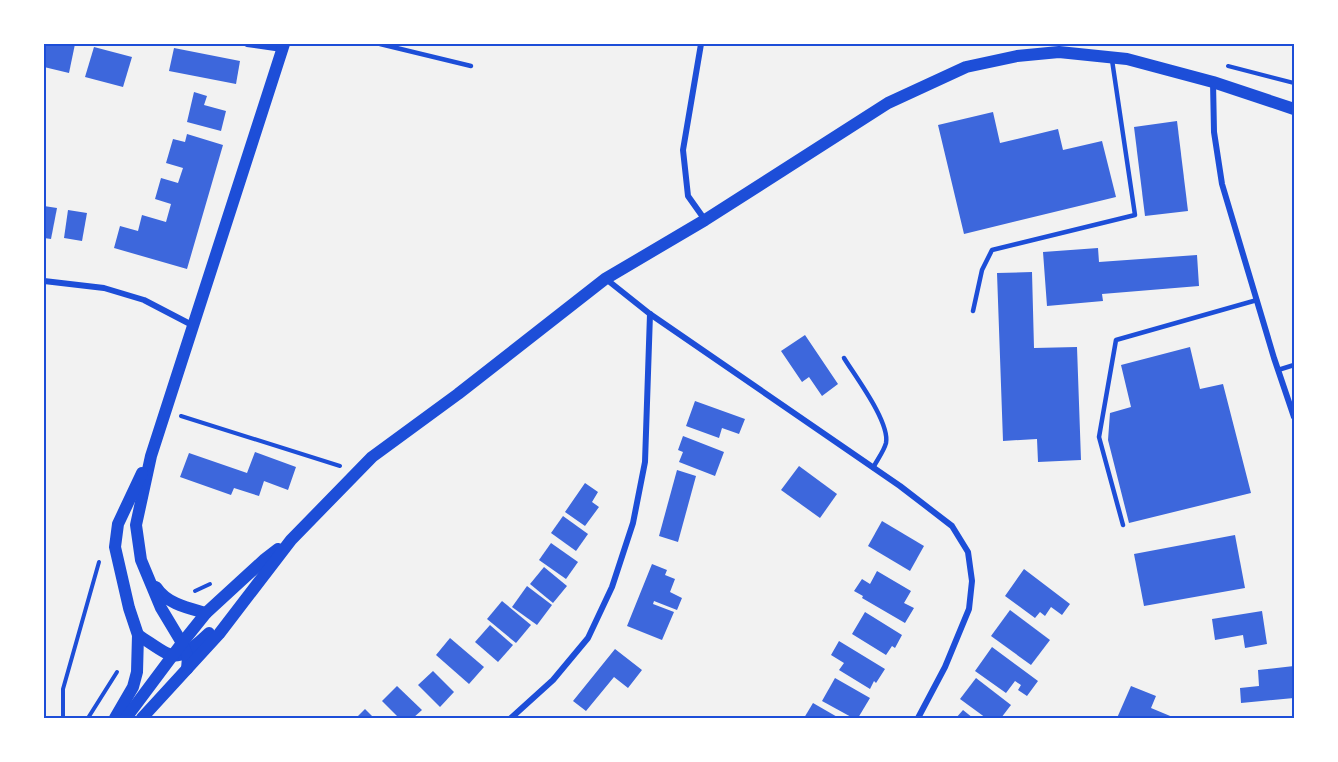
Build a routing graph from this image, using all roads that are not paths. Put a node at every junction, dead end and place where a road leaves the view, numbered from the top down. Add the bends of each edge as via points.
1 (247, 44) edge
2 (380, 44) edge
3 (701, 44) edge
4 (283, 46) edge
5 (1111, 57) junction
6 (471, 66) dead end
7 (1213, 82) junction
8 (1294, 109) edge
9 (705, 220) junction
10 (605, 279) junction
11 (44, 281) edge
12 (1257, 300) junction
13 (973, 311) dead end
14 (650, 314) junction
15 (192, 325) junction
16 (844, 358) dead end
17 (1294, 365) edge
18 (1278, 370) junction
19 (1294, 417) edge
20 (151, 456) junction
21 (873, 468) junction
22 (1123, 525) dead end
23 (291, 540) junction
24 (141, 560) junction
25 (253, 590) junction
26 (206, 614) junction
27 (138, 635) junction
28 (184, 648) junction
29 (172, 657) junction
30 (187, 669) junction
31 (115, 718) edge
32 (126, 718) edge
33 (142, 718) edge
34 (511, 718) edge
35 (918, 718) edge

1 - 4 street
2 - 6 lane
3 - 9 street via 683,150 688,196
4 - 15 main road
5 - 7 main road
5 - 9 main road via 1059,52 1017,56 966,68 888,103
5 - 13 lane via 1135,215 992,250 982,270
7 - 8 main road
7 - 12 street via 1214,132 1222,184
9 - 10 main road
10 - 14 street
10 - 23 main road via 372,457
11 - 15 street via 104,288 144,300
12 - 18 street
12 - 22 lane via 1116,340 1099,437
14 - 21 street
14 - 34 street via 645,462 633,523 612,587 588,638 553,680
15 - 20 main road
16 - 21 lane via 886,432 886,443
17 - 18 lane
18 - 19 street
20 - 24 main road via 136,525
20 - 27 main road via 118,524 114,547
21 - 35 street via 952,526 968,552 972,581 969,609
23 - 25 main road
23 - 26 main road
24 - 26 main road via 169,601
24 - 28 main road via 160,608
25 - 28 main road via 192,650
25 - 30 main road
26 - 28 main road
27 - 29 main road
27 - 31 main road via 133,687
28 - 29 main road
28 - 30 main road
29 - 32 main road
30 - 33 main road

